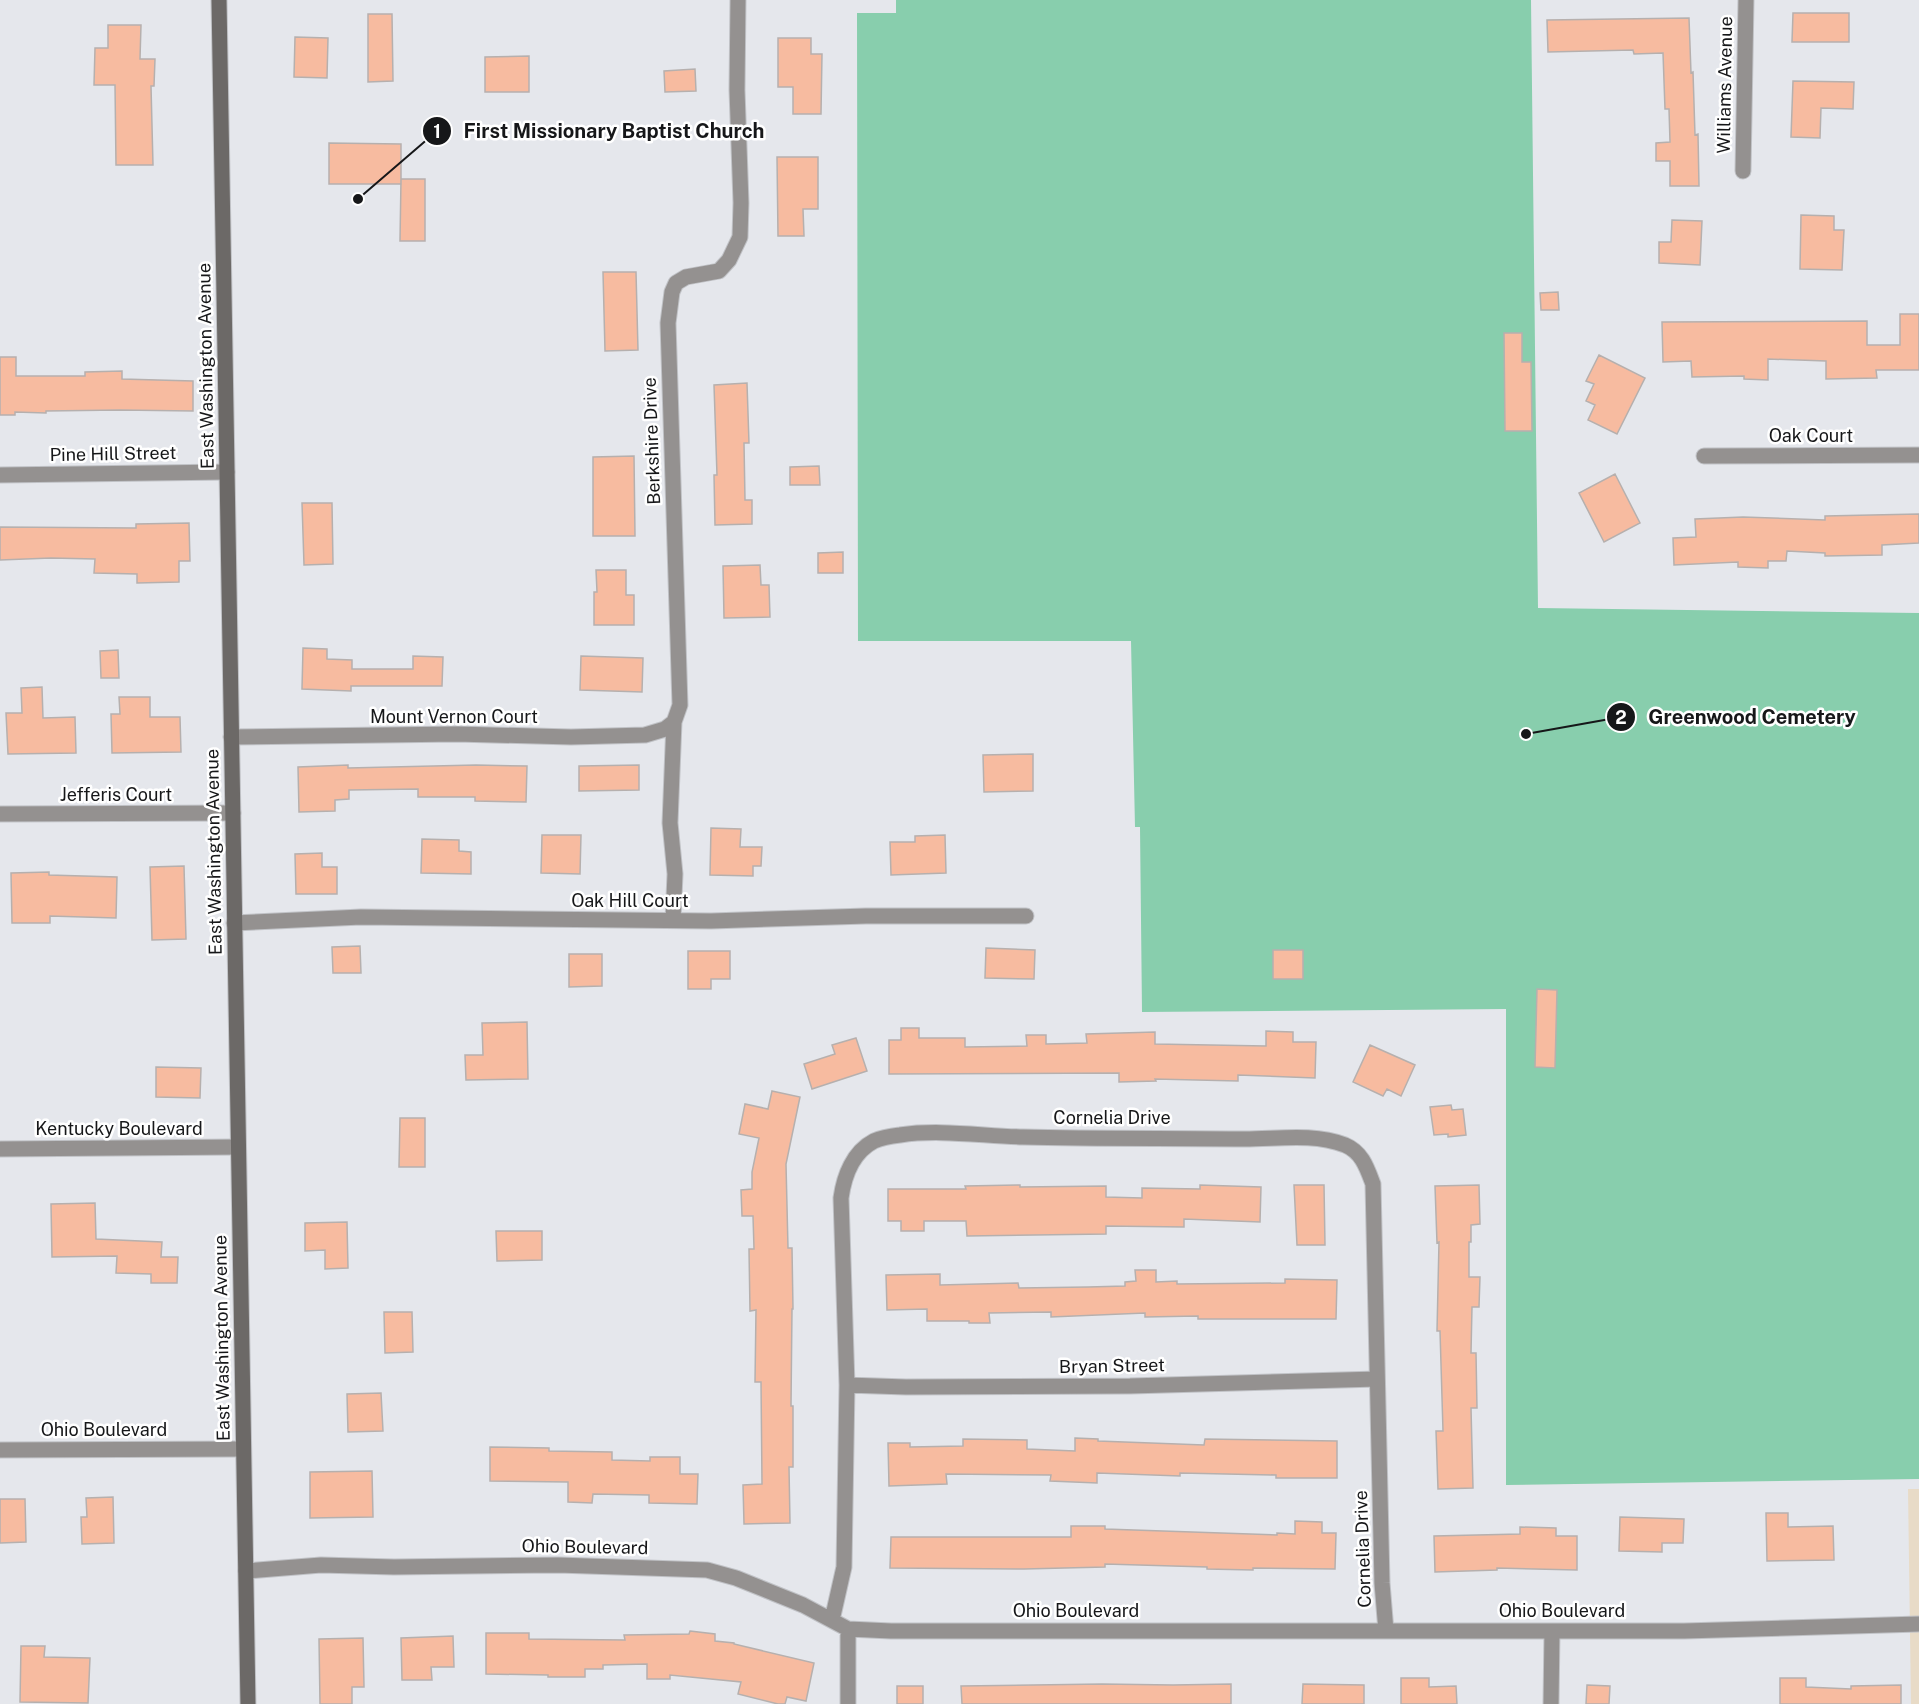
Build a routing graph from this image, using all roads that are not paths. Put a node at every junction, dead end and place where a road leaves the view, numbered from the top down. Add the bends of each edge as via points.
1 (219, 0) edge
2 (738, 0) edge
3 (1746, 0) edge
4 (1743, 171) dead end
5 (1919, 455) edge
6 (1704, 456) dead end
7 (227, 472) junction
8 (0, 475) edge
9 (674, 722) junction
10 (231, 736) junction
11 (233, 813) junction
12 (0, 814) edge
13 (1026, 916) dead end
14 (674, 920) junction
15 (234, 923) junction
16 (238, 1147) junction
17 (0, 1149) edge
18 (1377, 1379) junction
19 (847, 1385) junction
20 (243, 1449) junction
21 (0, 1450) edge
22 (246, 1571) junction
23 (832, 1620) junction
24 (1919, 1624) edge
25 (848, 1629) junction
26 (1386, 1631) junction
27 (1552, 1631) junction
28 (248, 1704) edge
29 (848, 1704) edge
30 (1551, 1704) edge

1 - 7 street, East Washington Avenue
2 - 9 street, Berkshire Drive via 740,237 729,261 719,271 686,277 676,283 668,323 680,705
3 - 4 street, Williams Avenue
5 - 6 street, Oak Court
7 - 8 street, Pine Hill Street
7 - 10 street, East Washington Avenue
9 - 10 street, Mount Vernon Court via 645,735 572,738 457,734
9 - 14 street, Berkshire Drive via 670,823
10 - 11 street, East Washington Avenue
11 - 12 street, Jefferis Court
11 - 15 street, East Washington Avenue
13 - 14 street, Oak Hill Court
14 - 15 street, Oak Hill Court via 361,917
15 - 16 street, East Washington Avenue
16 - 17 street, Kentucky Boulevard
16 - 20 street, East Washington Avenue
18 - 19 street, Bryan Street via 1118,1386
18 - 19 street, Cornelia Drive via 1373,1184 1367,1166 1347,1146 1308,1138 950,1133 900,1134 875,1141 852,1162 843,1181
18 - 26 street, Cornelia Drive
19 - 23 street, Cornelia Drive via 844,1567
20 - 21 street, Ohio Boulevard
20 - 22 street, East Washington Avenue
22 - 23 street, Ohio Boulevard via 321,1565 558,1564 708,1570 803,1605
22 - 28 street, East Washington Avenue
23 - 25 street, Ohio Boulevard
24 - 27 street, Ohio Boulevard
25 - 26 street, Ohio Boulevard
25 - 29 street
26 - 27 street, Ohio Boulevard
27 - 30 street

